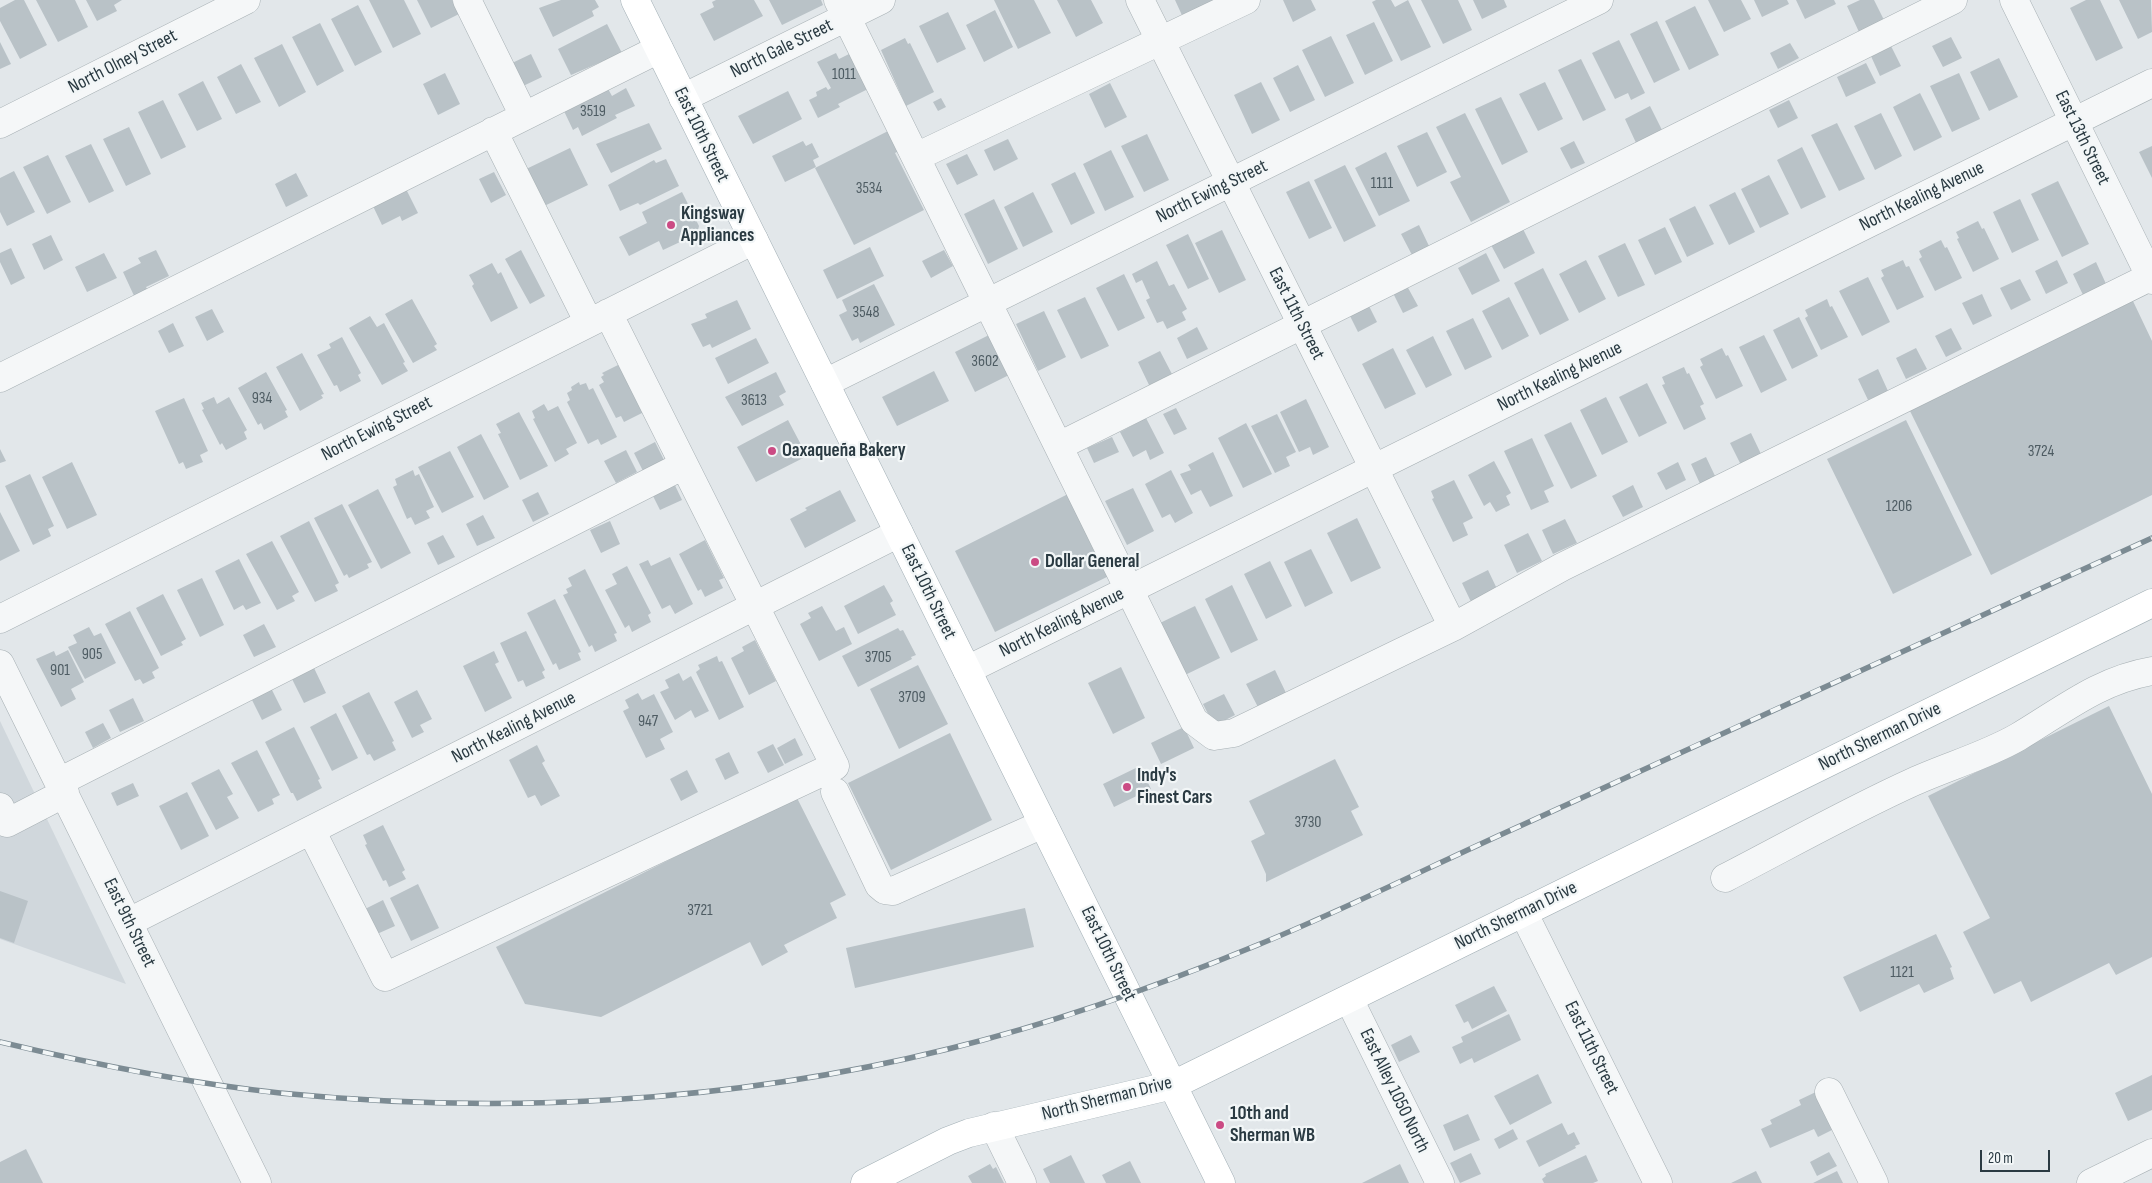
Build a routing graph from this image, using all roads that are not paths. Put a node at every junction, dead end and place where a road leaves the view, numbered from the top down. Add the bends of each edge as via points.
1 (246, 0) edge
2 (467, 0) edge
3 (634, 0) edge
4 (881, 0) edge
5 (1140, 0) edge
6 (1246, 0) edge
7 (1599, 0) edge
8 (1952, 0) edge
9 (2014, 0) edge
10 (842, 9) edge
11 (1160, 42) junction
12 (659, 48) junction
13 (2152, 83) edge
14 (683, 98) junction
15 (524, 116) junction
16 (2074, 121) junction
17 (0, 124) edge
18 (493, 131) junction
19 (916, 157) junction
20 (1231, 182) junction
21 (754, 240) junction
22 (2152, 278) edge
23 (988, 302) junction
24 (598, 318) junction
25 (1302, 325) junction
26 (0, 378) edge
27 (825, 383) junction
28 (1059, 446) junction
29 (684, 465) junction
30 (1374, 468) junction
31 (899, 533) junction
32 (1130, 590) junction
33 (2152, 603) edge
34 (755, 606) junction
35 (0, 619) edge
36 (1453, 627) junction
37 (0, 664) edge
38 (967, 670) junction
39 (2152, 671) edge
40 (62, 788) junction
41 (835, 792) dead end
42 (0, 807) edge
43 (1043, 824) junction
44 (311, 830) junction
45 (1725, 878) dead end
46 (1523, 912) junction
47 (129, 922) junction
48 (1349, 999) junction
49 (1173, 1085) junction
50 (1829, 1092) dead end
51 (994, 1126) junction
52 (2152, 1153) edge
53 (257, 1183) edge
54 (865, 1183) edge
55 (1022, 1183) edge
56 (1221, 1183) edge
57 (1440, 1183) edge
58 (1658, 1183) edge
59 (1874, 1183) edge
60 (2091, 1183) edge

1 - 17 street, North Olney Street
2 - 15 street
3 - 12 main road, East 10th Street
4 - 10 street, North Gale Street
5 - 11 street, East 11th Street
6 - 11 street
7 - 20 street, North Ewing Street
8 - 25 street
9 - 16 street, East 13th Street
10 - 14 street, North Gale Street
10 - 19 street
11 - 19 street
11 - 20 street, East 11th Street
12 - 14 main road, East 10th Street
12 - 15 street
13 - 16 street, North Kealing Avenue
14 - 21 main road, East 10th Street
15 - 18 street
16 - 22 street, East 13th Street
16 - 30 street, North Kealing Avenue
18 - 24 street
18 - 26 street
19 - 23 street
20 - 23 street, North Ewing Street
20 - 25 street, East 11th Street
21 - 24 street, North Ewing Street
21 - 27 main road, East 10th Street
22 - 36 street via 1562,567
23 - 27 street, North Ewing Street
23 - 28 street
24 - 29 street
24 - 35 street, North Ewing Street
25 - 28 street
25 - 30 street, East 11th Street
27 - 31 main road, East 10th Street
28 - 32 street
29 - 34 street
29 - 40 street
30 - 32 street, North Kealing Avenue
30 - 36 street, East 11th Street
31 - 34 street, North Kealing Avenue
31 - 38 main road, East 10th Street
32 - 36 street via 1194,721 1214,736 1234,733
32 - 38 street, North Kealing Avenue
33 - 46 main road, North Sherman Drive
34 - 44 street, North Kealing Avenue
34 - 44 street via 835,766 385,977
37 - 40 street, East 9th Street
38 - 43 main road, East 10th Street
39 - 45 street via 2134,674 2079,697 2017,738 1914,781
40 - 42 street via 7,823
40 - 47 street, East 9th Street
41 - 43 street via 879,885 885,890 893,891
43 - 49 main road, East 10th Street
44 - 47 street, North Kealing Avenue
46 - 48 main road, North Sherman Drive
46 - 58 street, East 11th Street
47 - 53 street, East 9th Street
48 - 49 main road, North Sherman Drive
48 - 57 street, East Alley 1050 North
49 - 51 main road, North Sherman Drive
49 - 56 main road, East 10th Street
50 - 59 street
51 - 54 main road, North Sherman Drive via 948,1141
51 - 55 street
52 - 60 street

